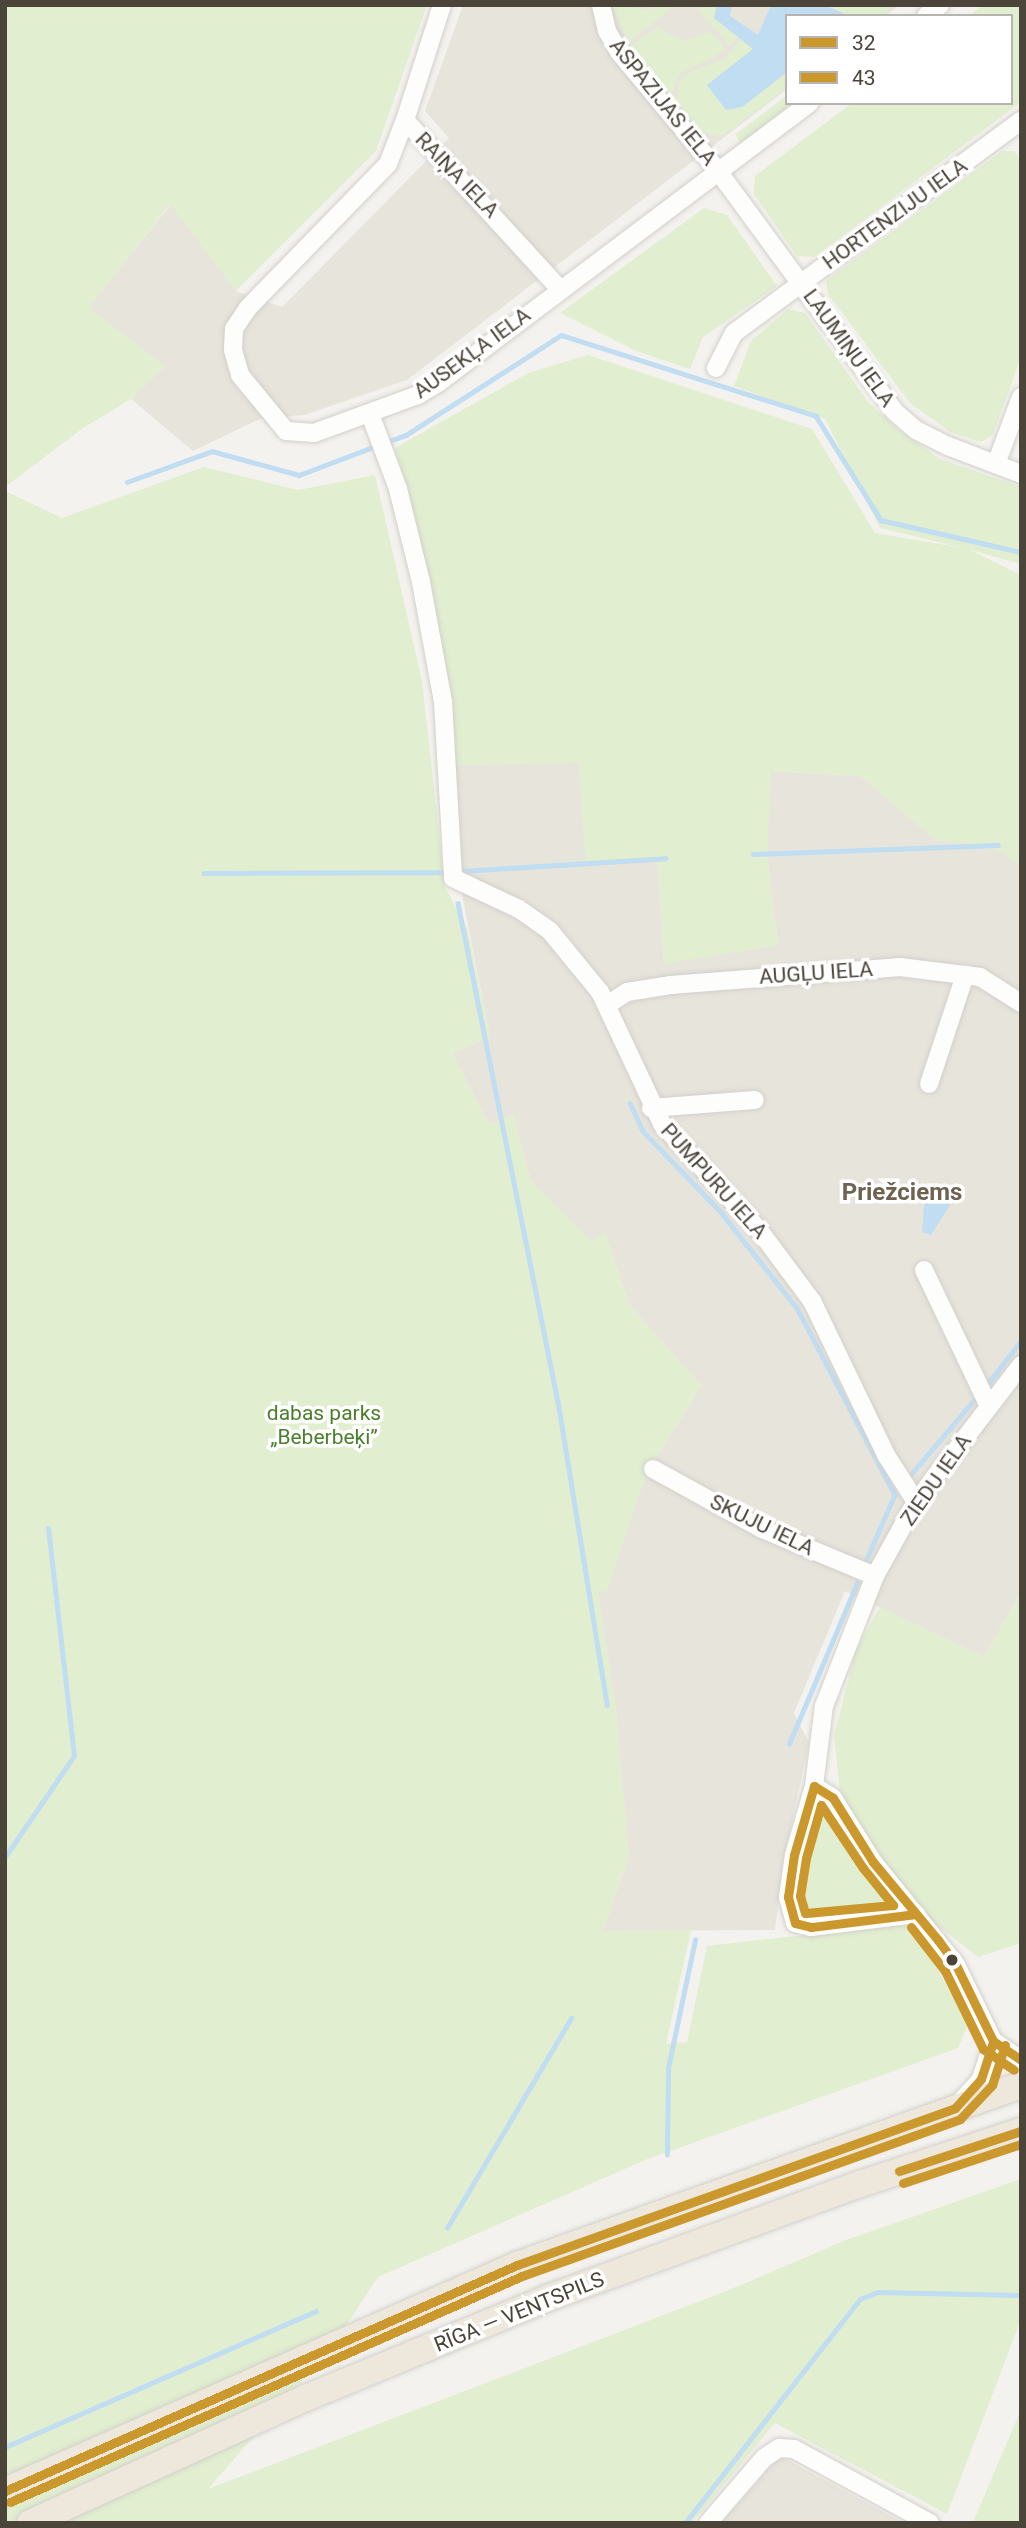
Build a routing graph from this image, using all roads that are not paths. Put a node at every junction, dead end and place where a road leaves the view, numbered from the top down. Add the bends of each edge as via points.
1 (442, 5) edge
2 (601, 5) edge
3 (806, 105) edge
4 (405, 120) junction
5 (1018, 128) edge
6 (718, 171) junction
7 (801, 283) junction
8 (560, 289) junction
9 (716, 368) dead end
10 (1021, 397) edge
11 (370, 414) junction
12 (996, 464) junction
13 (1021, 474) edge
14 (965, 975) junction
15 (1021, 1003) edge
16 (607, 1005) junction
17 (929, 1084) dead end
18 (755, 1100) dead end
19 (651, 1108) junction
20 (924, 1270) dead end
21 (1021, 1365) edge
22 (989, 1406) junction
23 (653, 1469) dead end
24 (916, 1503) junction
25 (875, 1576) junction
26 (814, 1786) junction
27 (916, 1914) junction
28 (993, 2041) junction
29 (1021, 2060) edge
30 (1021, 2085) edge
31 (955, 2108) junction
32 (1021, 2131) edge
33 (1021, 2148) edge
34 (860, 2184) junction
35 (5, 2491) edge
36 (30, 2523) edge
37 (708, 2523) edge
38 (930, 2523) edge

1 - 4 street, RAIŅA IELA
2 - 6 street, ASPAZIJAS IELA via 607,31 620,52
3 - 6 street, ASPAZIJAS IELA
4 - 8 street, RAIŅA IELA
4 - 11 street, AUSEKĻA IELA via 388,164 248,308 234,329 233,350 240,375 285,431 314,433
5 - 7 street, HORTENZIJU IELA
6 - 7 street, LAUMIŅU IELA
6 - 8 street, AUSEKĻA IELA
7 - 9 street, HORTENZIJU IELA via 734,333
7 - 12 street, LAUMIŅU IELA via 894,411 916,430
8 - 11 street, AUSEKĻA IELA via 438,383
10 - 12 street
11 - 16 street, PUMPURU IELA via 398,489 443,702 453,878 550,931
12 - 13 street, LAUMIŅU IELA
14 - 15 street, AUGĻU IELA via 980,977
14 - 16 street, AUGĻU IELA via 900,967 719,979 626,992
14 - 17 street
16 - 19 street, PUMPURU IELA
18 - 19 street
19 - 24 street, PUMPURU IELA via 795,1276 831,1336 886,1455
20 - 22 street
21 - 22 street, ZIEDU IELA
22 - 24 street, ZIEDU IELA
23 - 25 street, SKUJU IELA via 762,1529
24 - 25 street, ZIEDU IELA
25 - 26 street, ZIEDU IELA via 824,1706
26 - 27 street via 833,1798 873,1862
26 - 27 street via 794,1855 788,1897 796,1923 811,1927
27 - 28 street via 956,1965
28 - 29 street
28 - 31 street via 981,2079
30 - 31 highway, RĪGA — VENTSPILS
31 - 35 highway, RĪGA — VENTSPILS via 517,2265
32 - 34 highway, RĪGA — VENTSPILS
33 - 34 highway
34 - 36 highway, RĪGA — VENTSPILS via 548,2298 308,2397
37 - 38 street via 764,2458 779,2448 794,2449

